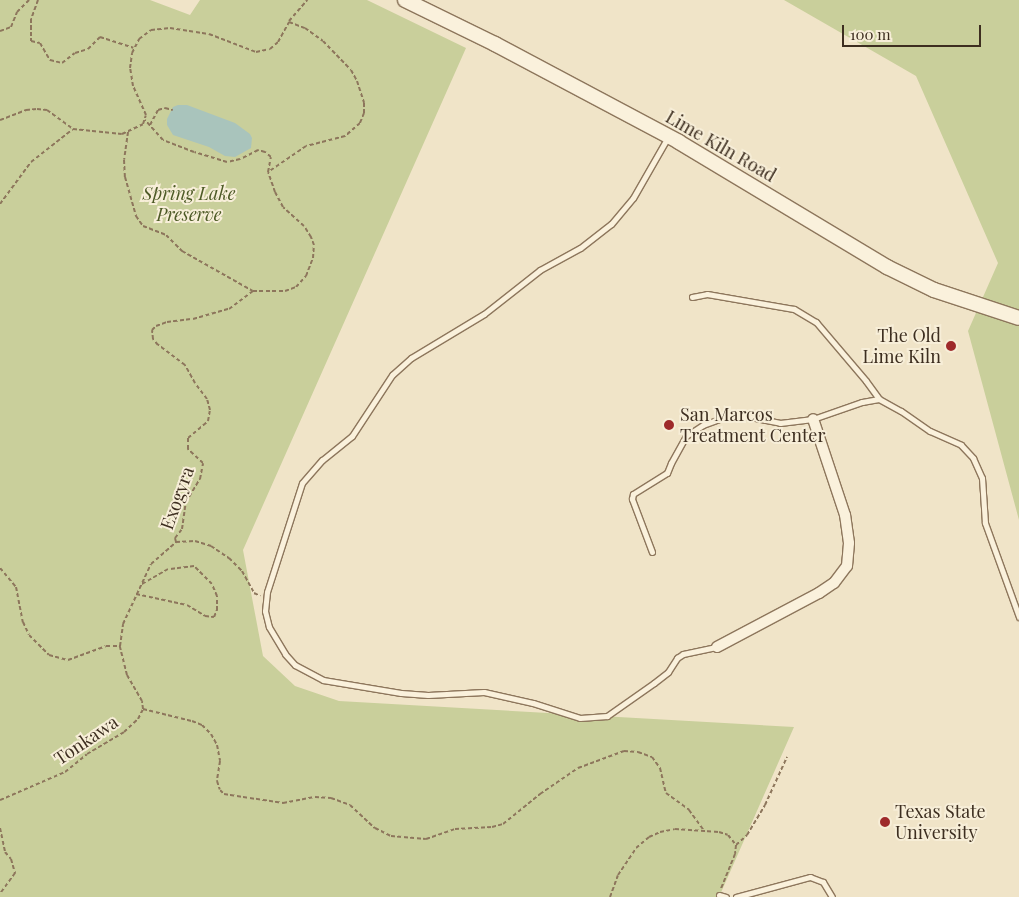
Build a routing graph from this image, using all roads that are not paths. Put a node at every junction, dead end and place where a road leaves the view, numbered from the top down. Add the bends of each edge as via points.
1 (405, 0) edge
2 (668, 136) junction
3 (692, 297) dead end
4 (1019, 318) edge
5 (879, 399) junction
6 (813, 419) junction
7 (652, 552) dead end
8 (1019, 617) edge
9 (717, 647) joint
10 (719, 895) road end
11 (726, 897) edge
12 (736, 897) edge
13 (832, 897) edge

1 - 2 street, Lime Kiln Road
2 - 4 street, Lime Kiln Road via 887,267 934,290
2 - 9 lane via 640,186 611,224 580,248 540,270 484,314 398,368 352,436 322,460 302,484 266,597 267,620 280,647 295,664 323,680 401,694 484,692 580,718 607,716 668,672 683,654
3 - 5 lane via 707,294 794,309 816,322
5 - 6 lane
5 - 8 lane via 930,431 961,445 973,458 982,478 985,523
6 - 7 lane via 780,423 728,416 703,425 686,436 667,474 633,494 632,499
6 - 9 street via 845,515 849,543 847,566 834,583 819,593
10 - 11 lane
12 - 13 lane via 810,878 823,882

